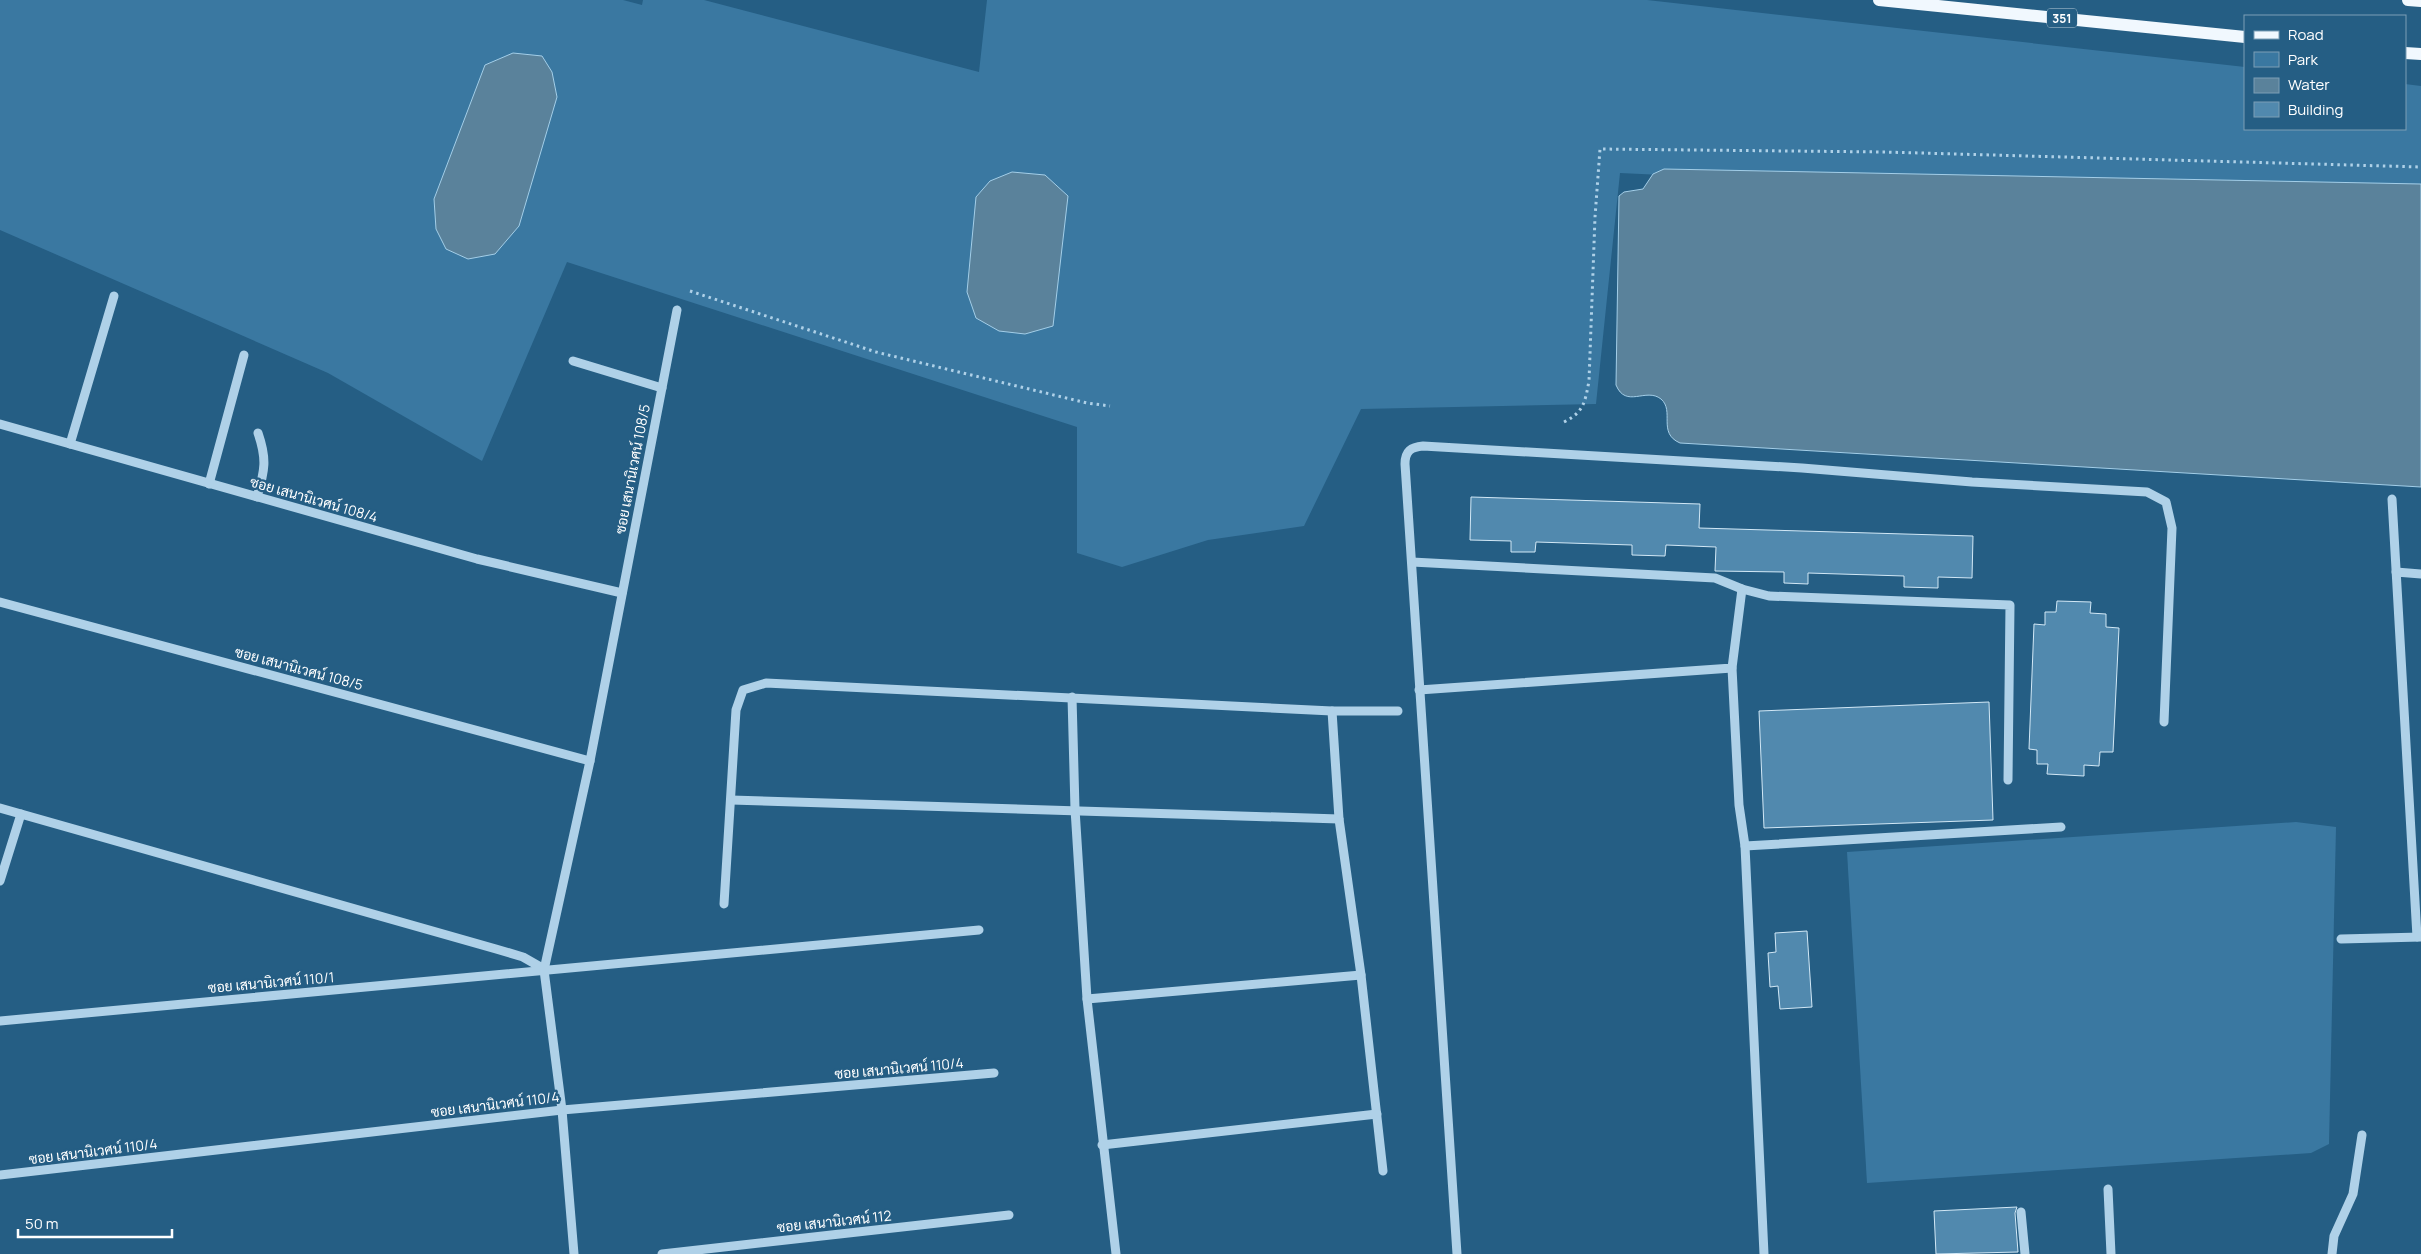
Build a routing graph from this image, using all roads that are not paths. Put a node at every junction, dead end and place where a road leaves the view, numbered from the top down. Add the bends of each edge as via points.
1 (1879, 0) edge
2 (2408, 0) edge
3 (2421, 1) edge
4 (2244, 37) edge
5 (2406, 53) edge
6 (2421, 54) edge
7 (114, 296) dead end
8 (677, 310) dead end
9 (244, 355) dead end
10 (573, 361) dead end
11 (662, 388) junction
12 (0, 424) edge
13 (258, 433) dead end
14 (70, 444) junction
15 (210, 484) junction
16 (257, 497) junction
17 (2392, 499) dead end
18 (1412, 562) junction
19 (2396, 572) junction
20 (2421, 574) edge
21 (1742, 589) junction
22 (622, 593) junction
23 (0, 602) edge
24 (1732, 668) junction
25 (1419, 690) junction
26 (1072, 697) junction
27 (1332, 711) junction
28 (1398, 711) dead end
29 (2164, 722) dead end
30 (590, 761) junction
31 (2008, 780) dead end
32 (731, 800) junction
33 (0, 808) edge
34 (1075, 809) junction
35 (2421, 811) edge
36 (2411, 812) junction
37 (21, 814) junction
38 (1339, 818) junction
39 (2061, 827) dead end
40 (1745, 846) junction
41 (0, 881) edge
42 (724, 904) dead end
43 (979, 930) dead end
44 (2419, 937) edge
45 (2340, 939) dead end
46 (544, 970) junction
47 (1361, 975) junction
48 (1087, 998) junction
49 (0, 1021) edge
50 (994, 1073) dead end
51 (562, 1110) junction
52 (1377, 1114) junction
53 (2362, 1134) dead end
54 (1102, 1145) junction
55 (1383, 1171) dead end
56 (0, 1175) edge
57 (2108, 1189) dead end
58 (2021, 1212) dead end
59 (1009, 1214) dead end
60 (574, 1254) edge
61 (662, 1254) edge
62 (1116, 1254) edge
63 (1457, 1254) edge
64 (1764, 1254) edge
65 (2025, 1254) edge
66 (2112, 1254) edge
67 (2332, 1254) edge

1 - 4 main road, 351
2 - 3 main road
5 - 6 main road
7 - 14 street
8 - 11 street, ซอย เสนานิเวศน์ 108/5
9 - 15 street
10 - 11 street, ซอย เสนานิเวศน์ 108/5
11 - 22 street, ซอย เสนานิเวศน์ 108/5
12 - 14 street, ซอย เสนานิเวศน์ 108/4
13 - 16 street via 265,464
14 - 15 street, ซอย เสนานิเวศน์ 108/4
15 - 16 street, ซอย เสนานิเวศน์ 108/4
16 - 22 street, ซอย เสนานิเวศน์ 108/4 via 477,559
17 - 19 street
18 - 21 street via 1715,578
18 - 25 street
18 - 29 street via 1405,459 1407,452 1416,446 2147,492 2166,502 2172,528
19 - 20 street
19 - 36 street
21 - 24 street
21 - 31 street via 1768,596 2010,605
22 - 30 street, ซอย เสนานิเวศน์ 108/5
23 - 30 street, ซอย เสนานิเวศน์ 108/5
24 - 25 street
24 - 40 street via 1738,795
25 - 63 street
26 - 27 street
26 - 32 street via 766,682 743,690 736,710
26 - 34 street
27 - 28 street
27 - 38 street
30 - 46 street, ซอย เสนานิเวศน์ 108/5
32 - 34 street
32 - 42 street
33 - 37 street
34 - 38 street
34 - 48 street
35 - 36 street
36 - 44 street
37 - 41 street
37 - 46 street via 496,949 523,958
38 - 47 street
39 - 40 street
40 - 64 street
43 - 46 street, ซอย เสนานิเวศน์ 110/1
44 - 45 street
46 - 49 street, ซอย เสนานิเวศน์ 110/1
46 - 51 street, ซอย เสนานิเวศน์ 108/5
47 - 48 street
47 - 52 street
48 - 54 street
50 - 51 street, ซอย เสนานิเวศน์ 110/4
51 - 56 street, ซอย เสนานิเวศน์ 110/4
51 - 60 street, ซอย เสนานิเวศน์ 108/5
52 - 54 street
52 - 55 street
53 - 67 street via 2353,1194 2334,1236
54 - 62 street
57 - 66 street
58 - 65 street
59 - 61 street, ซอย เสนานิเวศน์ 112

